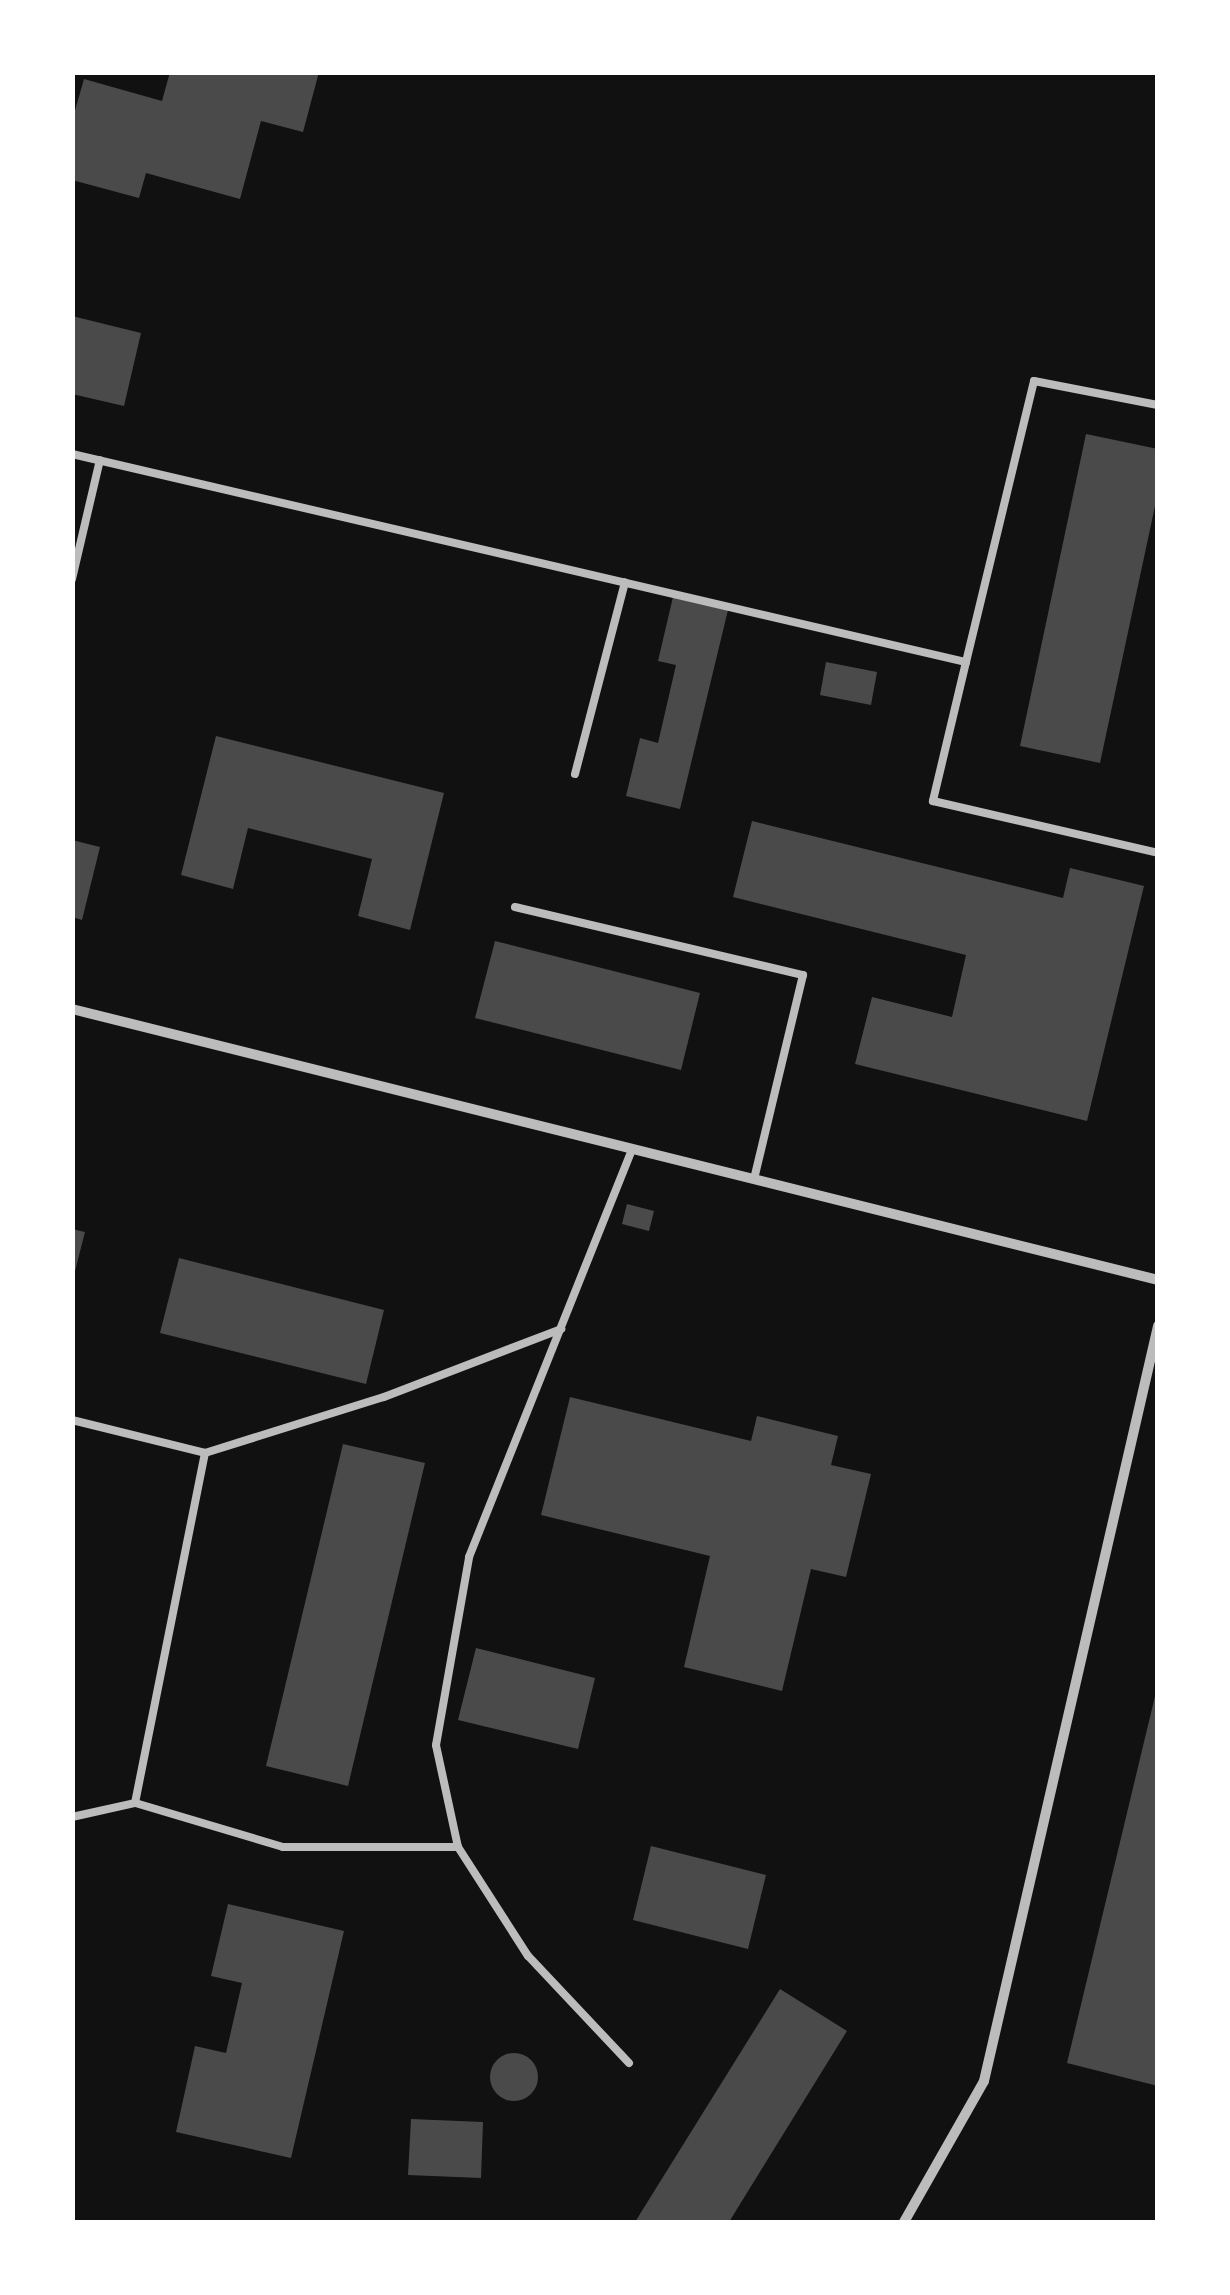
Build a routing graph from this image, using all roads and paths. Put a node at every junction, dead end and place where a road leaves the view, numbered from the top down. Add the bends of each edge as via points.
1 (1158, 406) edge
2 (72, 454) edge
3 (100, 460) junction
4 (72, 579) edge
5 (624, 582) junction
6 (966, 662) junction
7 (575, 774) dead end
8 (1158, 854) edge
9 (515, 906) dead end
10 (72, 1009) edge
11 (632, 1148) junction
12 (754, 1179) junction
13 (1158, 1280) edge
14 (1158, 1326) edge
15 (560, 1329) junction
16 (72, 1420) edge
17 (204, 1453) junction
18 (135, 1803) junction
19 (72, 1817) edge
20 (458, 1847) junction
21 (628, 2063) dead end
22 (904, 2222) edge

1 - 6 lane via 1034,381
2 - 3 lane
3 - 4 lane
3 - 5 lane
5 - 6 lane
5 - 7 lane
6 - 8 lane via 933,801
9 - 12 lane via 803,975
10 - 11 street
11 - 12 street
11 - 15 lane
12 - 13 street
14 - 22 street via 984,2080
15 - 17 lane via 384,1397
15 - 20 lane via 469,1558 436,1745
16 - 17 lane
17 - 18 lane
18 - 19 lane
18 - 20 lane via 283,1847
20 - 21 lane via 528,1956

